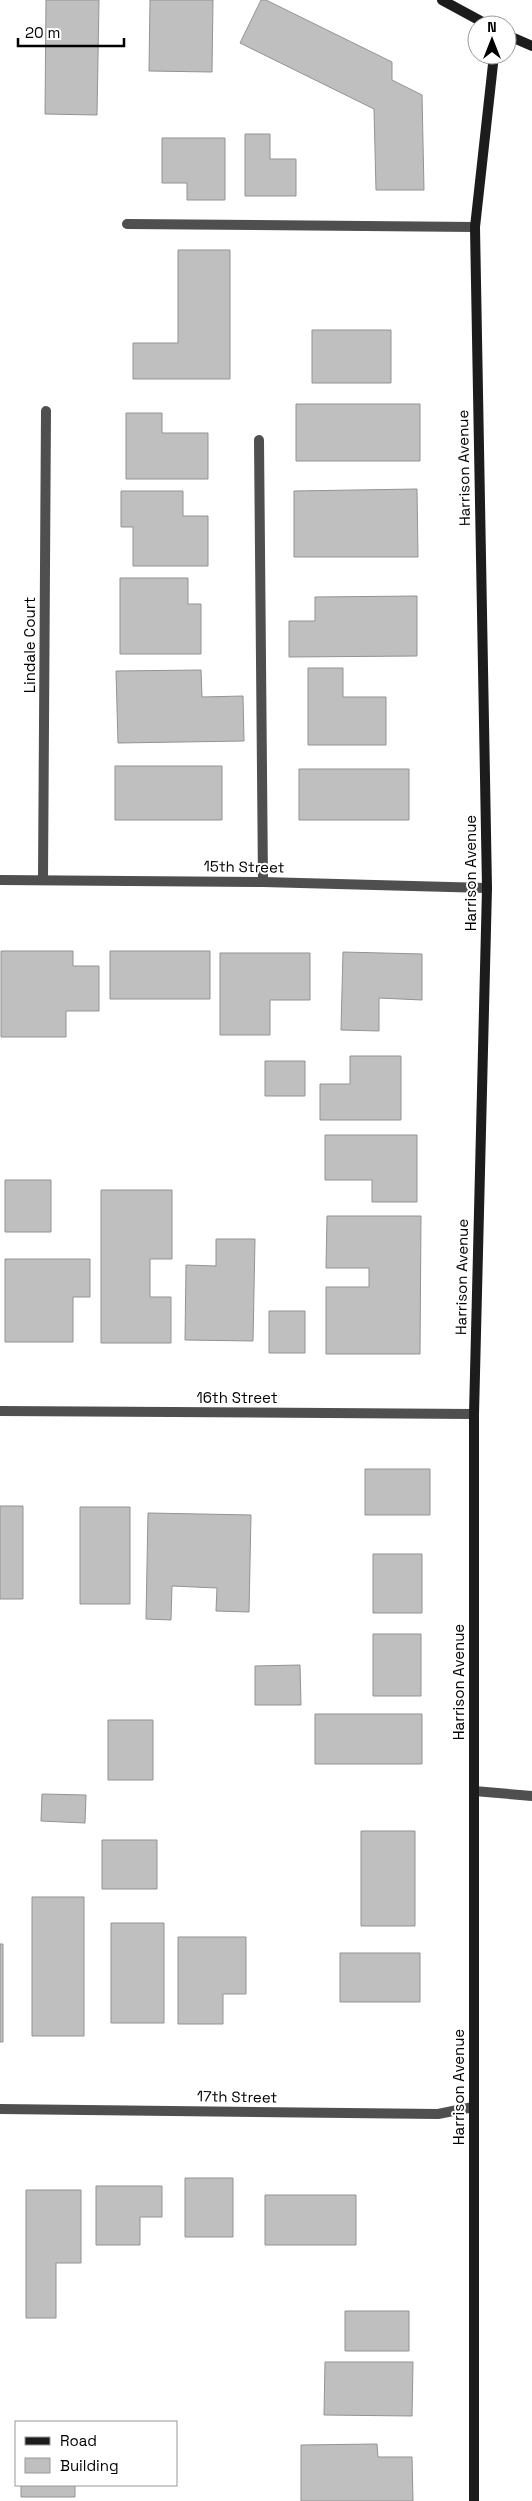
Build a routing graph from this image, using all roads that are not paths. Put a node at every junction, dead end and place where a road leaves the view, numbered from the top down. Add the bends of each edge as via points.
1 (442, 0) edge
2 (470, 15) edge
3 (517, 39) edge
4 (532, 46) edge
5 (493, 65) edge
6 (127, 224) dead end
7 (475, 227) junction
8 (46, 411) dead end
9 (258, 440) dead end
10 (0, 880) edge
11 (43, 880) junction
12 (263, 882) junction
13 (487, 888) junction
14 (0, 1411) edge
15 (474, 1414) junction
16 (474, 1791) junction
17 (532, 1796) edge
18 (474, 2107) junction
19 (0, 2109) edge
20 (474, 2501) edge

1 - 2 main road
3 - 4 main road
5 - 7 main road, Harrison Avenue
6 - 7 street
7 - 13 main road, Harrison Avenue
8 - 11 street, Lindale Court
9 - 12 street
10 - 11 street, 15th Street
11 - 12 street, 15th Street
12 - 13 street, 15th Street
13 - 15 main road, Harrison Avenue
14 - 15 street, 16th Street
15 - 16 main road, Harrison Avenue
16 - 17 street
16 - 18 main road, Harrison Avenue
18 - 19 street, 17th Street via 438,2114
18 - 20 main road, Harrison Avenue

